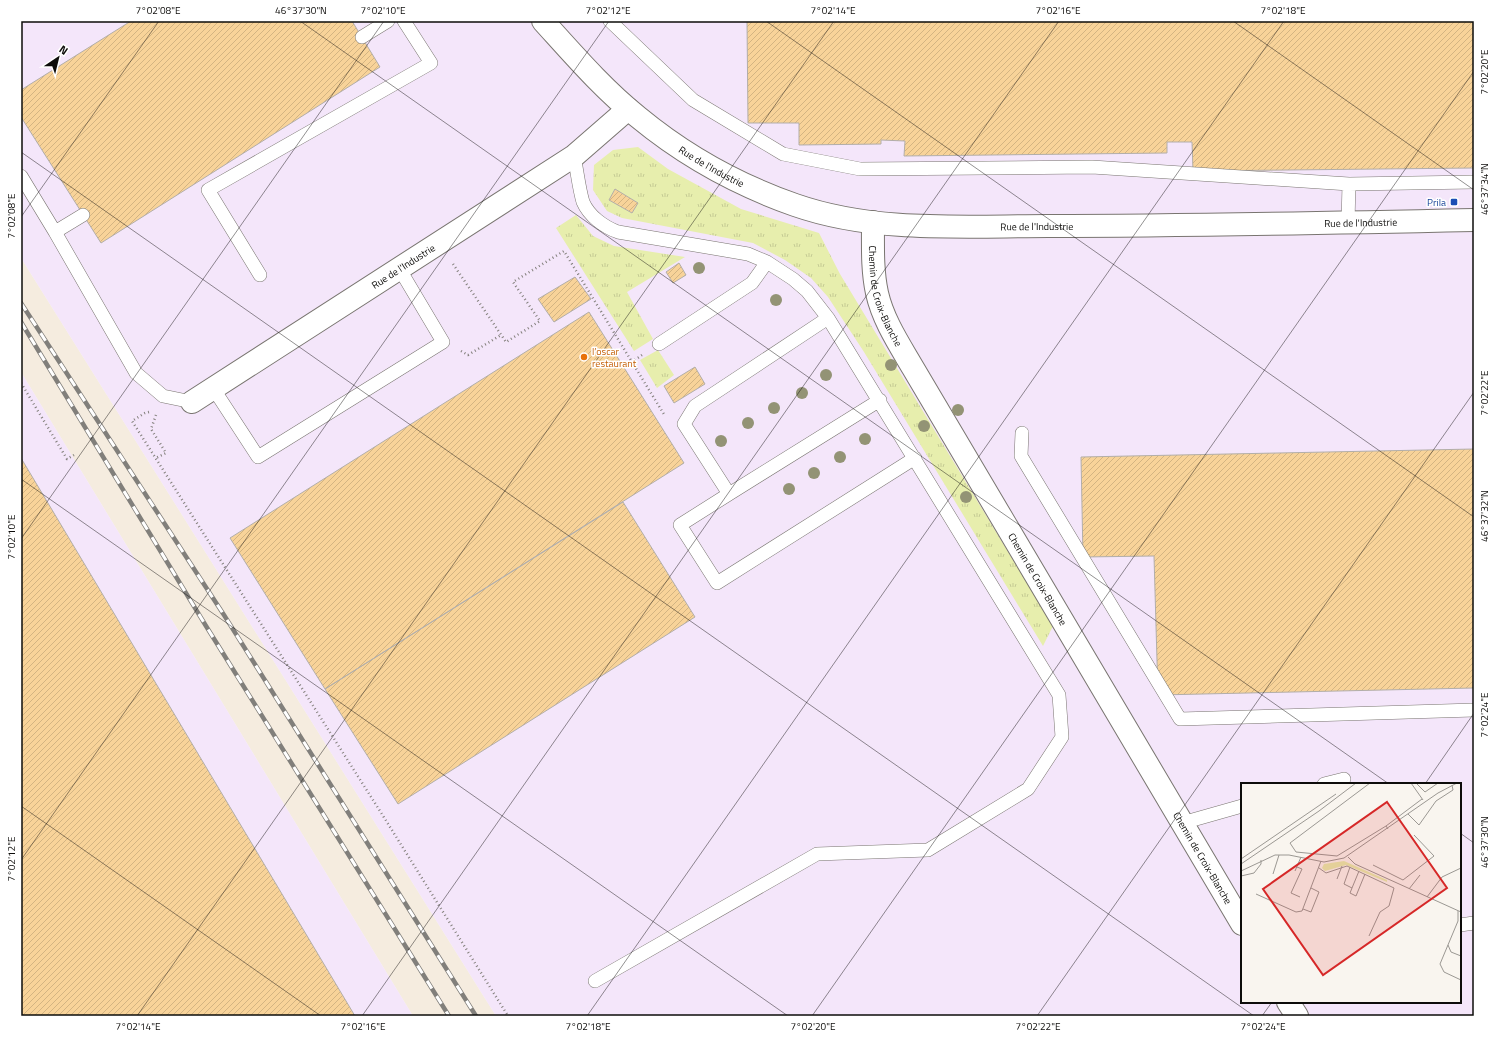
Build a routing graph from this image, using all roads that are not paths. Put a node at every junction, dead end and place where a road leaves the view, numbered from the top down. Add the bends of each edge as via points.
1 (388, 21) edge
2 (404, 21) edge
3 (543, 21) edge
4 (610, 21) edge
5 (362, 37) dead end
6 (628, 109) junction
7 (574, 156) junction
8 (21, 176) edge
9 (1474, 182) edge
10 (1349, 184) junction
11 (83, 215) dead end
12 (1474, 220) edge
13 (873, 222) junction
14 (1348, 222) junction
15 (55, 232) junction
16 (767, 262) junction
17 (400, 268) junction
18 (260, 275) dead end
19 (828, 318) junction
20 (659, 344) road end
21 (213, 388) junction
22 (880, 400) junction
23 (192, 402) joint
24 (1022, 433) dead end
25 (915, 458) junction
26 (729, 494) junction
27 (1474, 710) edge
28 (1344, 779) dead end
29 (1328, 783) edge
30 (1241, 806) edge
31 (1182, 823) junction
32 (1241, 922) edge
33 (1474, 923) edge
34 (1461, 925) edge
35 (595, 981) dead end
36 (1289, 1003) edge
37 (1297, 1016) edge

1 - 5 lane
2 - 18 lane via 430,63 208,190
3 - 6 street, Rue de l'Industrie via 602,85
4 - 10 lane via 693,100 783,154 860,169 1092,167
6 - 7 street, Rue de l'Industrie
6 - 13 street, Rue de l'Industrie via 680,148 740,182 796,205 832,216
7 - 16 lane via 584,203 595,218 607,228 748,254
7 - 17 street, Rue de l'Industrie
8 - 15 lane
9 - 10 lane
10 - 14 lane
11 - 15 lane
12 - 14 street, Rue de l'Industrie
13 - 14 street, Rue de l'Industrie via 930,226 1195,226
13 - 31 street, Chemin de Croix-Blanche via 873,268 877,294 886,320
15 - 23 lane via 136,373 163,396
16 - 19 lane via 807,290
16 - 20 lane via 752,284
17 - 21 street, Rue de l'Industrie
17 - 21 lane via 443,342 258,457
19 - 22 lane
19 - 26 lane via 696,406 684,424
21 - 23 street, Rue de l'Industrie
22 - 25 lane
22 - 26 lane
24 - 27 lane via 1020,456 1180,720
25 - 26 lane via 717,583 680,525
25 - 35 lane via 1059,695 1062,737 1028,789 928,850 817,854
28 - 29 lane
30 - 31 lane
31 - 32 street, Chemin de Croix-Blanche
33 - 34 lane
36 - 37 street

